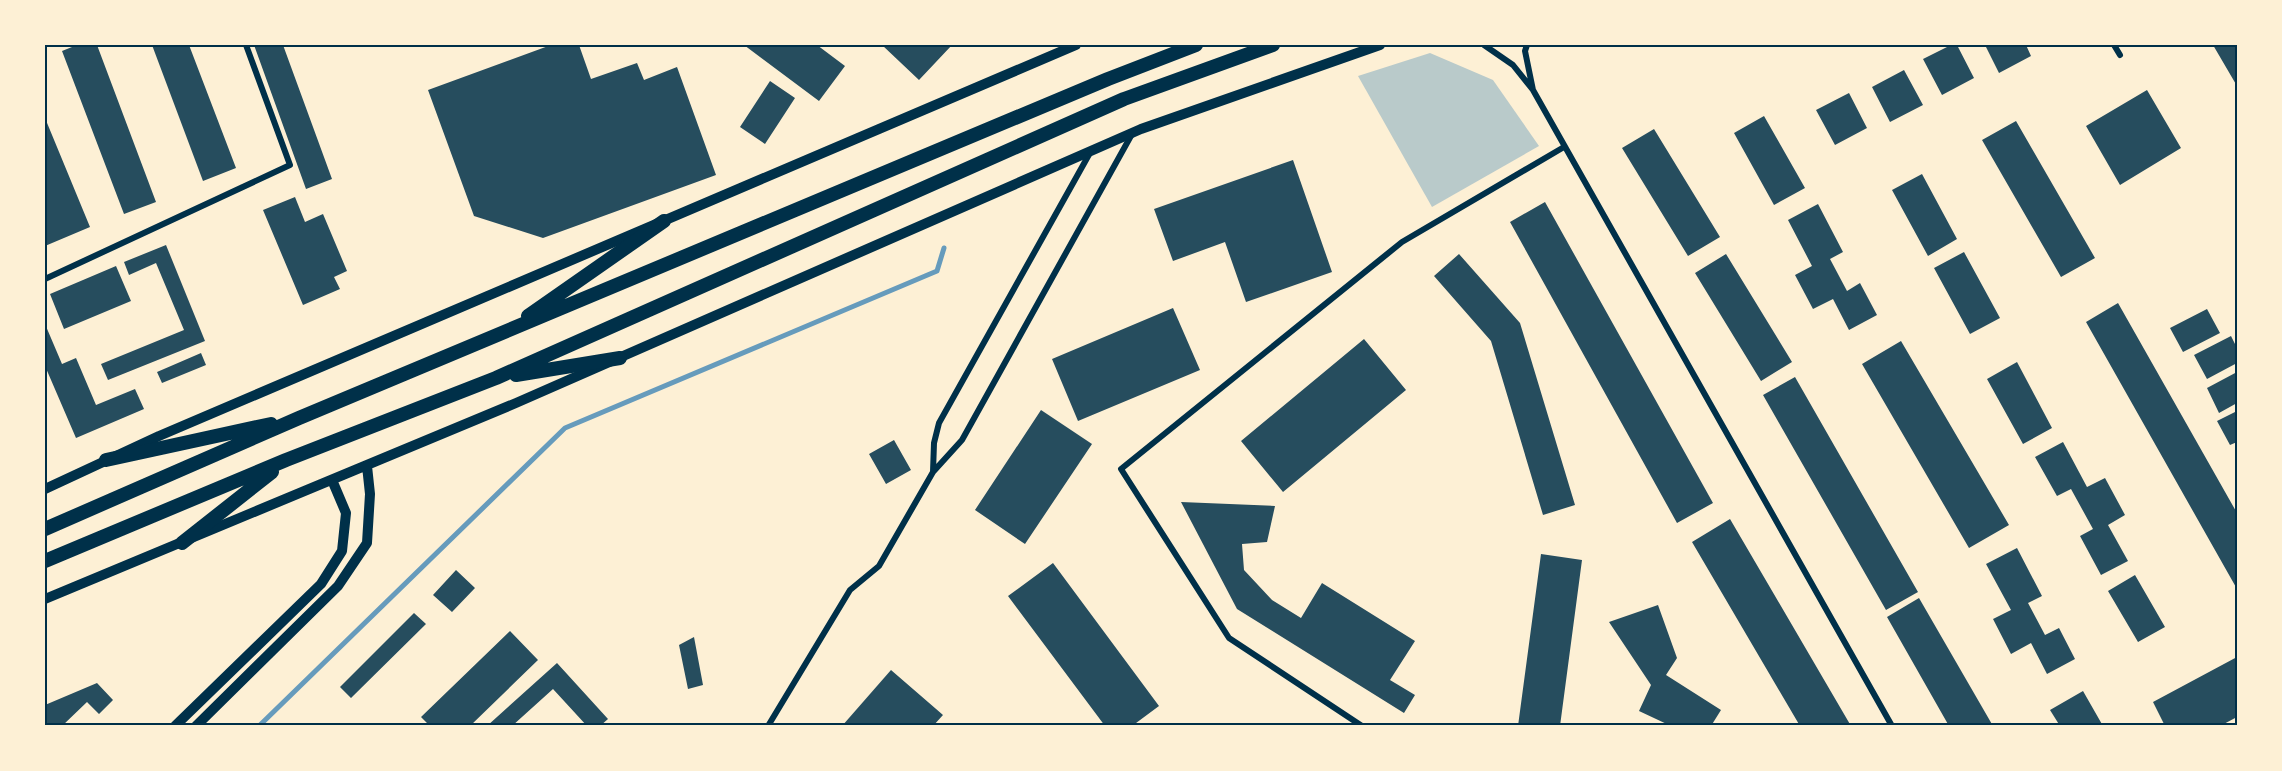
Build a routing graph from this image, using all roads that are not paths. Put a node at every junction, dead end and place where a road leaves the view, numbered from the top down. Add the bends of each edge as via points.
1 (246, 45) edge
2 (1076, 45) edge
3 (1196, 45) edge
4 (1273, 45) edge
5 (1380, 45) edge
6 (1484, 45) edge
7 (1527, 45) edge
8 (2114, 45) edge
9 (2120, 55) dead end
10 (1533, 90) junction
11 (1133, 132) junction
12 (1564, 147) junction
13 (1092, 151) junction
14 (664, 220) junction
15 (45, 279) edge
16 (507, 330) junction
17 (620, 358) junction
18 (496, 378) junction
19 (299, 418) junction
20 (106, 460) junction
21 (286, 460) junction
22 (367, 465) junction
23 (933, 472) junction
24 (332, 480) junction
25 (45, 489) edge
26 (45, 529) edge
27 (182, 543) junction
28 (45, 561) edge
29 (45, 599) edge
30 (175, 726) edge
31 (196, 726) edge
32 (768, 726) edge
33 (1362, 726) edge
34 (1892, 726) edge

1 - 15 street via 290,165
2 - 14 main road
3 - 16 highway
4 - 18 highway via 1124,99
5 - 11 main road
6 - 10 street via 1513,64
7 - 10 street
8 - 9 street
10 - 12 street
11 - 13 main road
11 - 23 street via 962,440
12 - 33 street via 1402,242 1121,469 1229,638
12 - 34 street
13 - 17 main road
13 - 23 street via 939,423
14 - 16 highway
14 - 20 main road
16 - 19 highway
17 - 18 highway
17 - 22 main road
18 - 21 highway
19 - 20 highway
19 - 26 highway
20 - 25 main road
21 - 27 highway
21 - 28 highway
22 - 24 main road
22 - 31 main road via 367,543 338,586
23 - 32 street via 879,566 850,590
24 - 27 main road
24 - 30 main road via 346,513 342,550 321,584
27 - 29 main road

